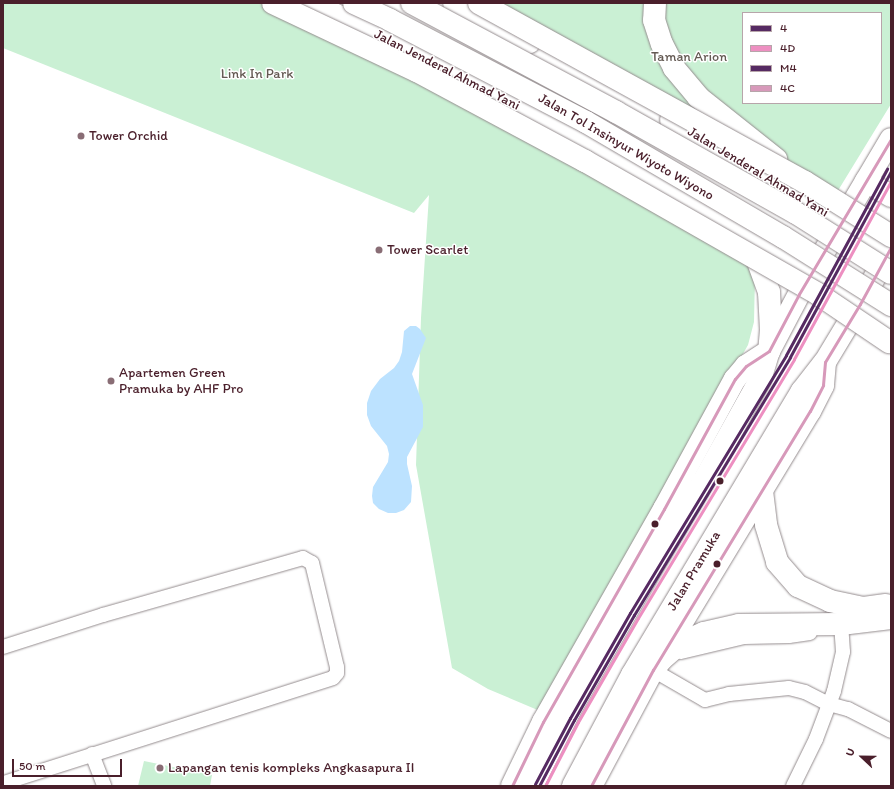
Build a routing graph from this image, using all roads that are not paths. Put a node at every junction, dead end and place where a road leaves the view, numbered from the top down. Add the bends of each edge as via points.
1 (272, 3) edge
2 (311, 3) edge
3 (354, 3) edge
4 (412, 3) edge
5 (454, 3) edge
6 (479, 3) edge
7 (655, 3) edge
8 (891, 139) edge
9 (866, 181) junction
10 (805, 182) junction
11 (891, 196) edge
12 (841, 222) junction
13 (747, 235) junction
14 (890, 252) edge
15 (811, 274) junction
16 (860, 304) junction
17 (891, 305) edge
18 (890, 338) edge
19 (769, 351) junction
20 (825, 362) junction
21 (762, 491) junction
22 (891, 604) edge
23 (891, 618) edge
24 (841, 628) junction
25 (3, 647) edge
26 (660, 662) junction
27 (626, 685) junction
28 (829, 704) junction
29 (569, 712) junction
30 (543, 722) junction
31 (891, 731) edge
32 (92, 754) junction
33 (3, 783) edge
34 (104, 786) edge
35 (512, 786) edge
36 (532, 786) edge
37 (573, 786) edge
38 (591, 786) edge
39 (794, 786) edge

1 - 18 main road, bridge via 416,71 585,161
2 - 13 main road, Jalan Jenderal Ahmad Yani via 431,60 586,142
3 - 17 main road, Jalan Tol Insinyur Wiyoto Wiyono, bridge via 586,122
4 - 14 main road, Jalan Tol Insinyur Wiyoto Wiyono, bridge via 796,212
5 - 12 main road, Jalan Jenderal Ahmad Yani via 642,102
6 - 10 main road, bridge
7 - 10 main road, bridge via 654,20 662,44 674,68 698,97
8 - 9 main road
9 - 11 main road
9 - 12 main road
10 - 14 main road, bridge
12 - 14 main road, Jalan Jenderal Ahmad Yani
12 - 15 main road
13 - 15 main road, Jalan Jenderal Ahmad Yani
13 - 19 main road via 769,292
14 - 16 main road, Jalan Pramuka
15 - 16 main road, Jalan Jenderal Ahmad Yani
15 - 19 main road
16 - 18 main road, Jalan Jenderal Ahmad Yani
16 - 20 main road, Jalan Pramuka
19 - 29 main road via 760,380 728,440
19 - 30 main road via 746,366 735,379
20 - 21 main road, Jalan Pramuka via 823,385 817,399
20 - 27 main road, Jalan Pramuka via 802,391
21 - 22 main road via 766,525 777,562 798,586 830,601 864,608
21 - 26 main road, Jalan Pramuka
23 - 24 main road
24 - 26 main road via 739,625 704,633 679,644
24 - 28 street via 842,652
25 - 32 street via 103,615 303,558 312,563 337,667 334,678
26 - 27 main road
26 - 28 street via 705,700 729,694 789,688 805,692
26 - 38 main road, Jalan Pramuka
27 - 37 main road, Jalan Pramuka
28 - 31 street via 848,710
28 - 39 street
29 - 30 main road
29 - 36 main road
30 - 35 main road
32 - 33 street
32 - 34 street

